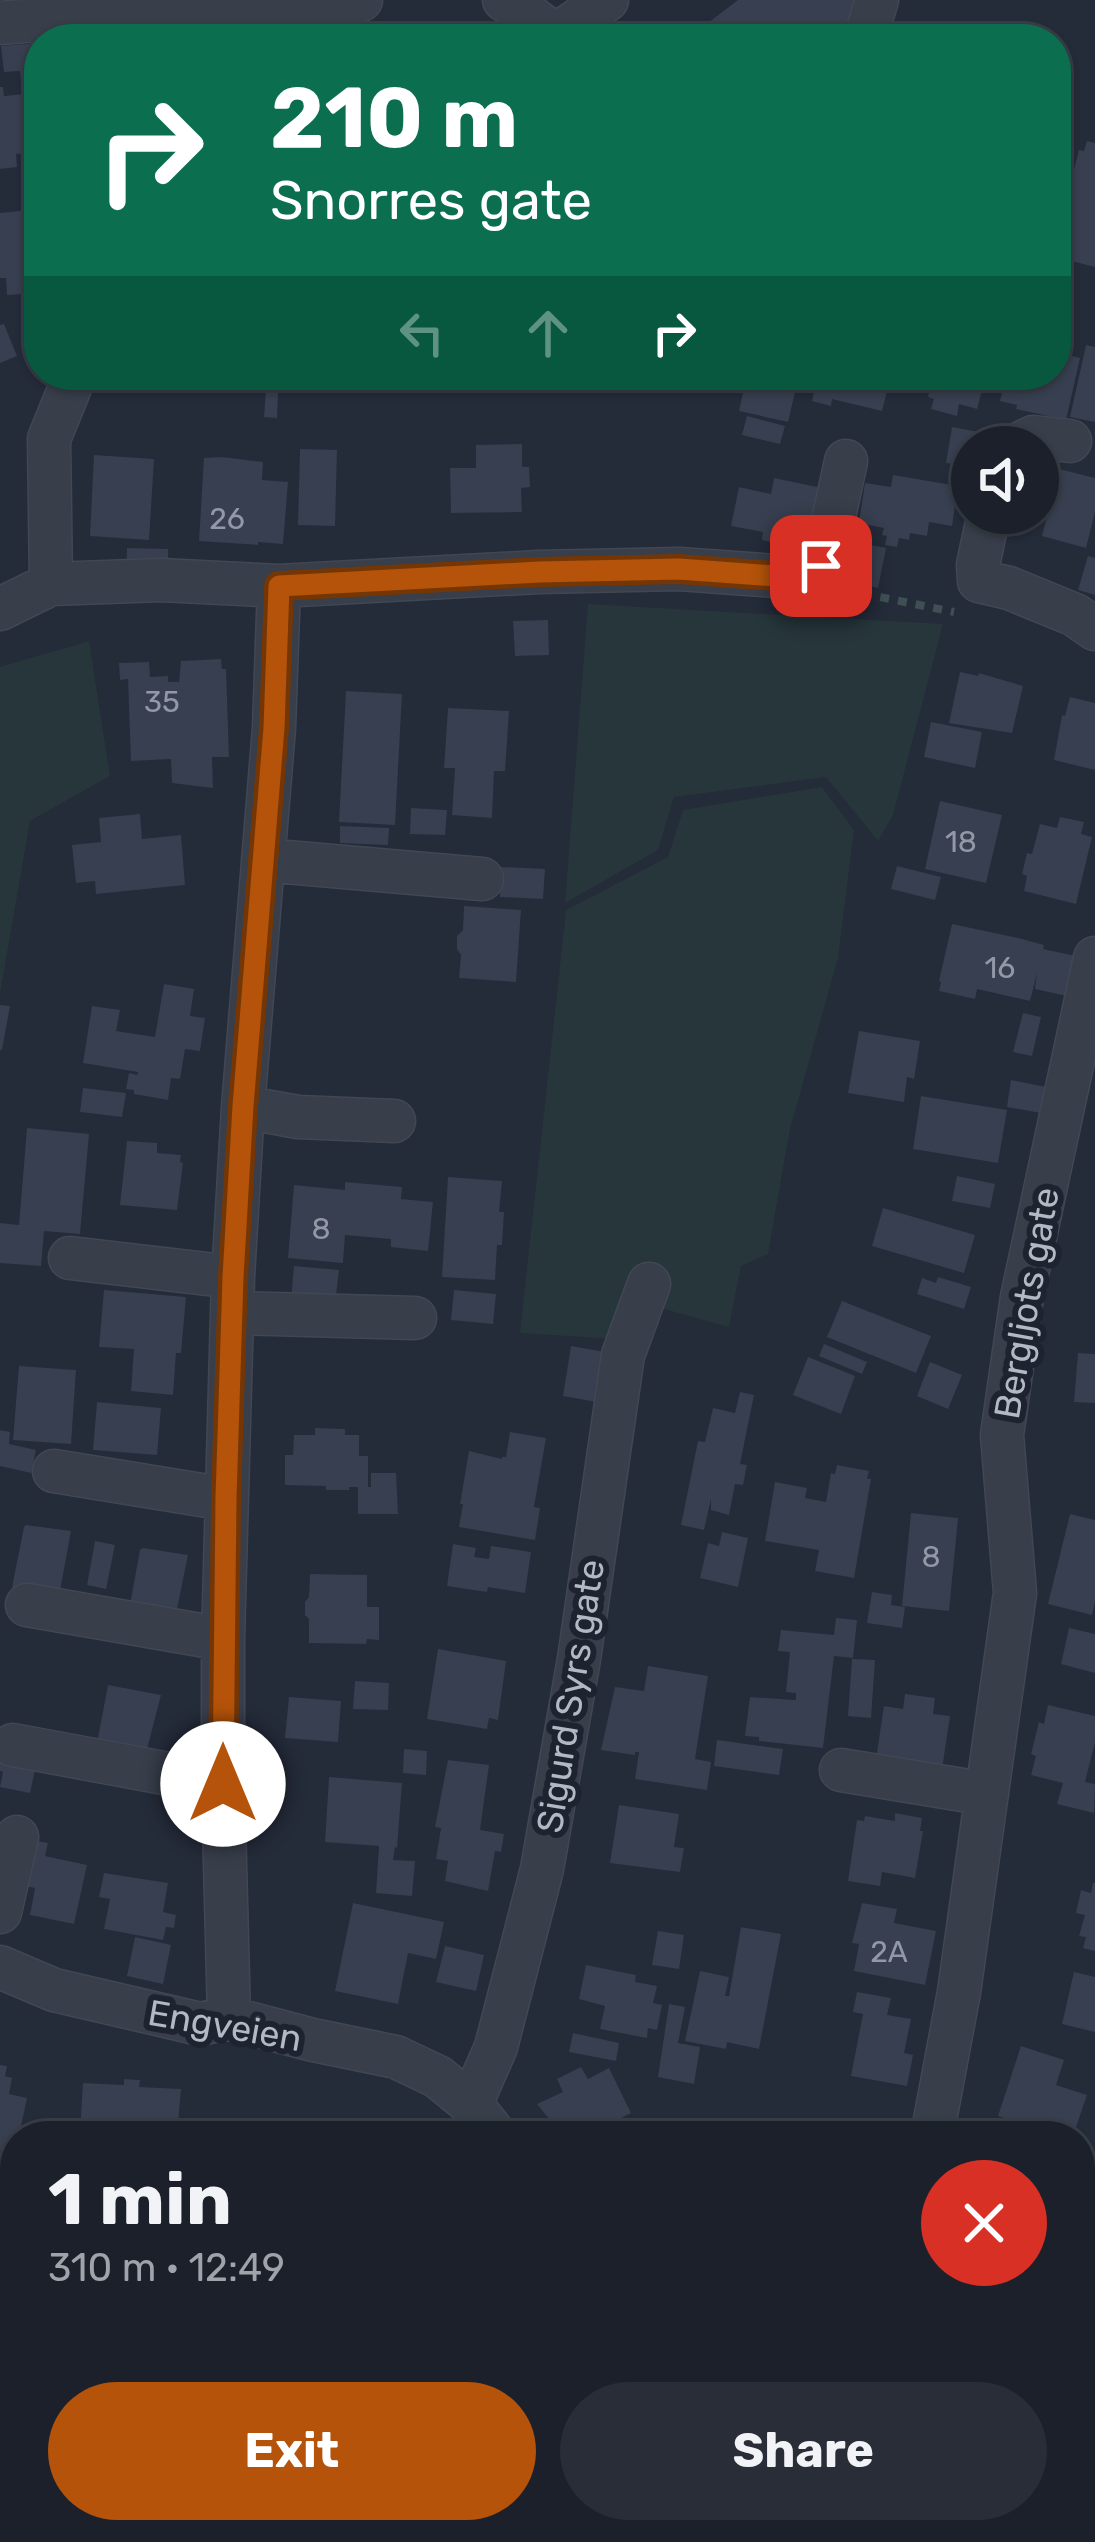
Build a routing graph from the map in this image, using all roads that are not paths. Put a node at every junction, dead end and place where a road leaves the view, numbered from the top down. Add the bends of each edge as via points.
1 (361, 0) edge
2 (504, 0) edge
3 (607, 0) edge
4 (0, 23) edge
5 (68, 24) edge
6 (146, 24) edge
7 (538, 24) edge
8 (572, 24) edge
9 (69, 390) edge
10 (1059, 440) edge
11 (1070, 441) dead end
12 (846, 460) dead end
13 (984, 534) edge
14 (51, 584) junction
15 (279, 586) junction
16 (0, 609) edge
17 (1095, 629) edge
18 (263, 860) junction
19 (482, 878) dead end
20 (1095, 958) edge
21 (243, 1106) junction
22 (394, 1121) dead end
23 (70, 1258) dead end
24 (649, 1284) dead end
25 (233, 1295) junction
26 (415, 1318) dead end
27 (54, 1471) dead end
28 (226, 1498) junction
29 (27, 1604) dead end
30 (224, 1640) junction
31 (13, 1744) dead end
32 (841, 1770) dead end
33 (223, 1784) junction
34 (987, 1794) junction
35 (17, 1838) dead end
36 (0, 1912) edge
37 (0, 1967) edge
38 (230, 2018) junction
39 (484, 2120) edge
40 (935, 2121) edge

1 - 6 street
2 - 7 street
3 - 8 street
4 - 5 street
9 - 14 street via 49,439
10 - 11 street
12 - 15 street via 825,558 803,578 679,569
13 - 17 street via 979,581
14 - 15 street
14 - 16 street
15 - 18 street
18 - 19 street
18 - 21 street
20 - 34 street, Bergljots gate via 1022,1297 1002,1435 1015,1593
21 - 22 street via 298,1118
21 - 25 street
23 - 25 street
24 - 39 street, Sigurd Syrs gate via 622,1355 542,1869
25 - 26 street
25 - 28 street
27 - 28 street
28 - 30 street
29 - 30 street
30 - 33 street
31 - 33 street
32 - 34 street
33 - 38 street
34 - 40 street, Bergljots gate
35 - 36 street
37 - 38 street, Engveien via 54,1990 200,2024
38 - 39 street, Engveien via 396,2057 438,2077

